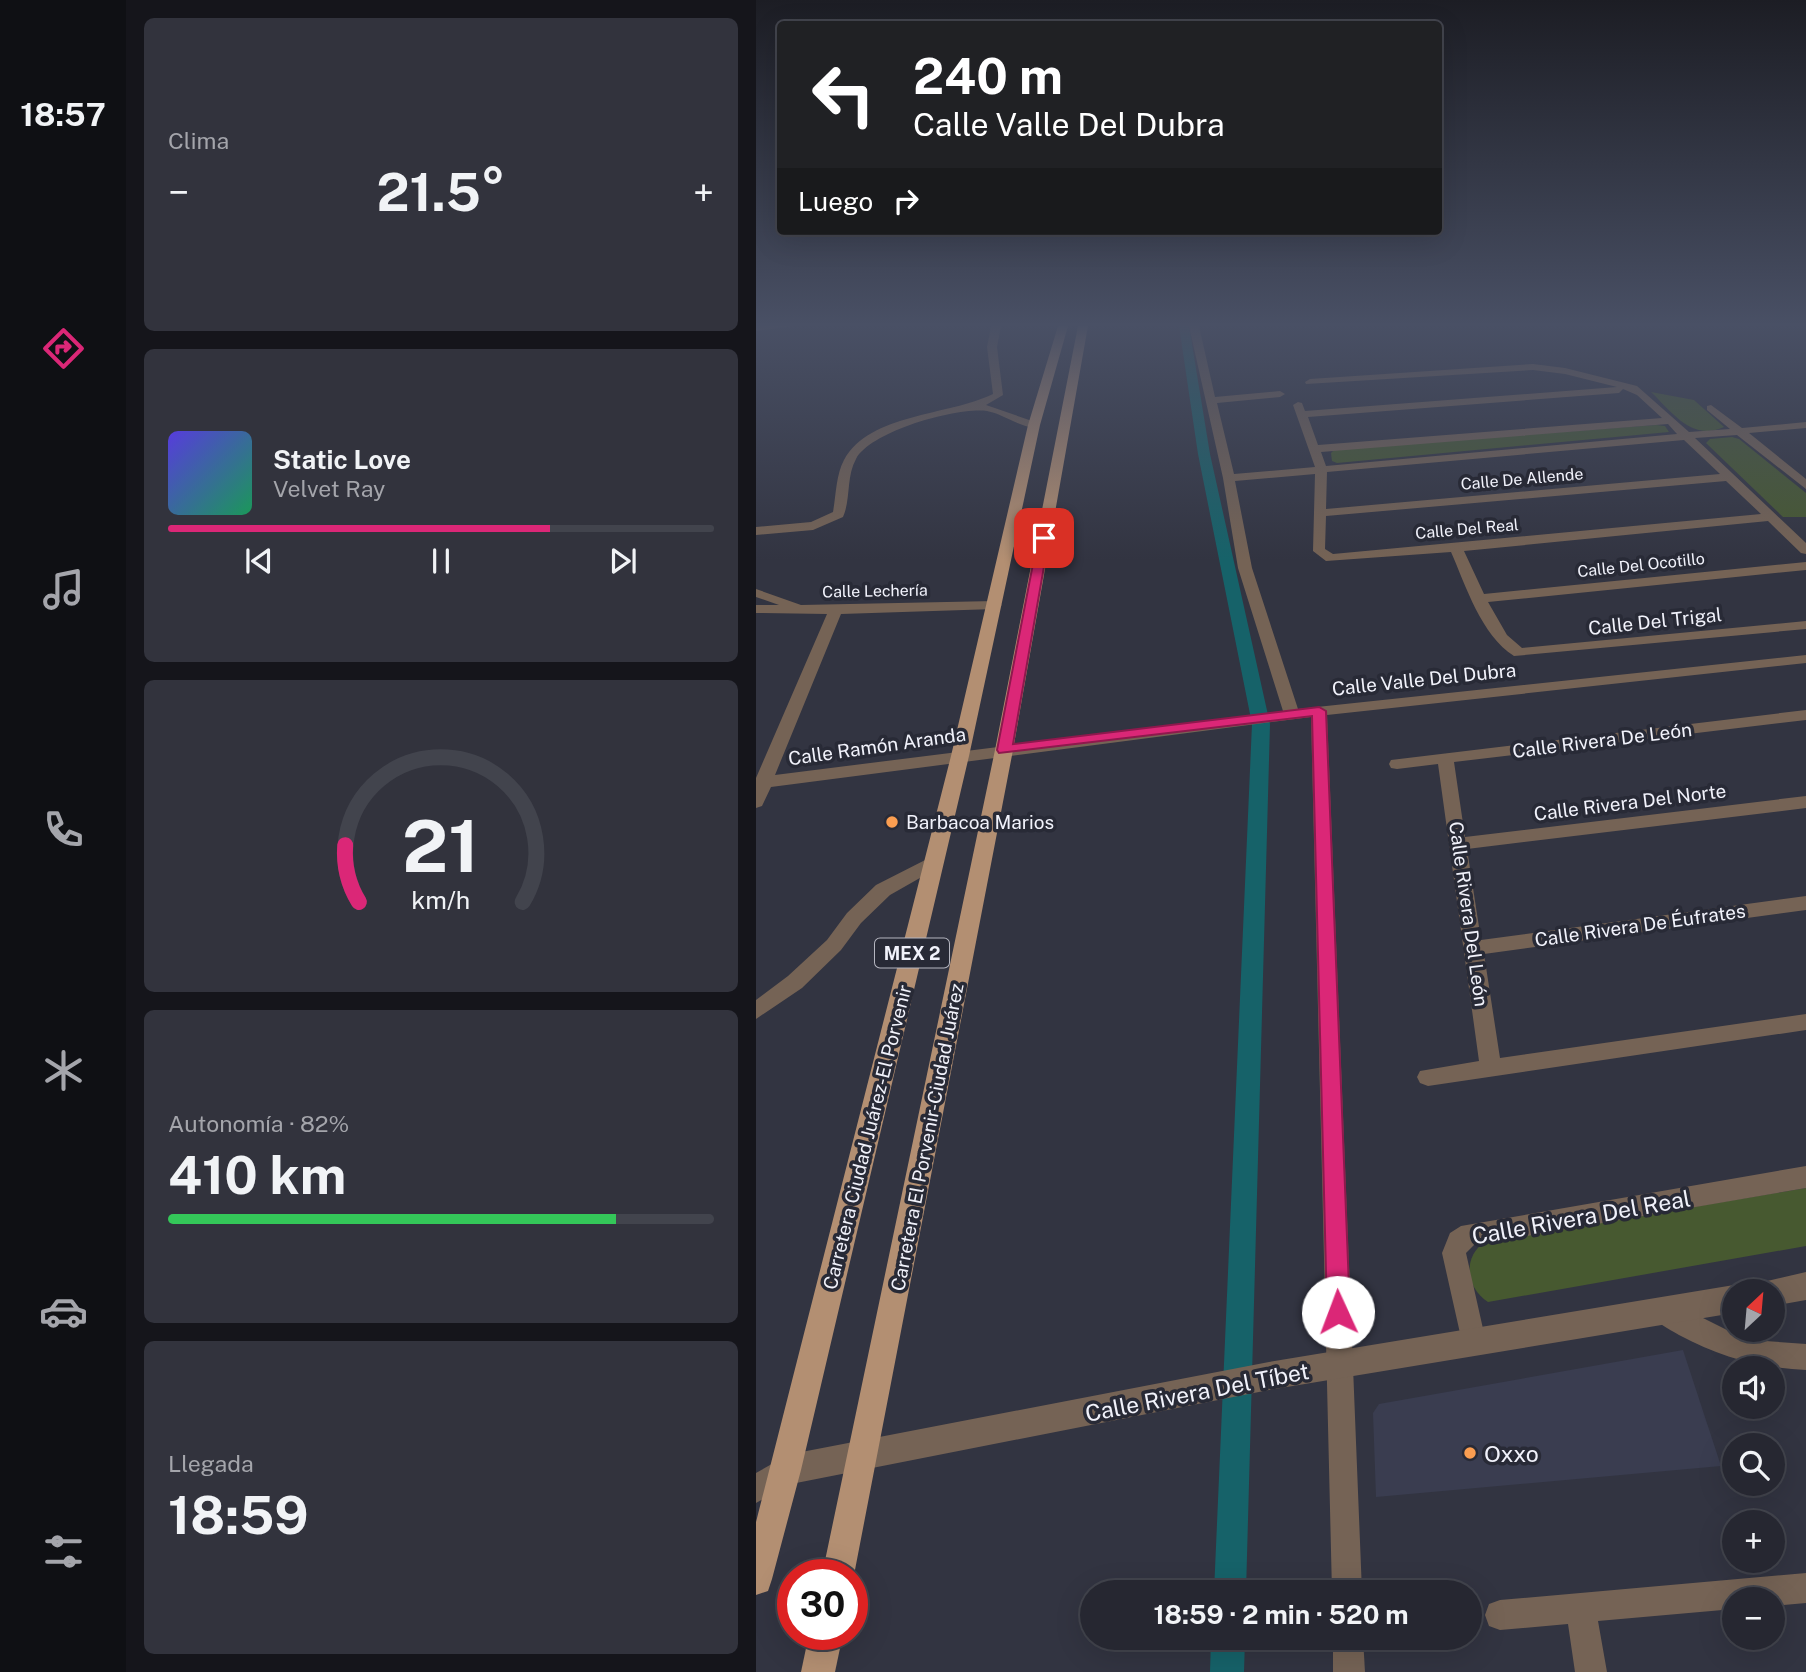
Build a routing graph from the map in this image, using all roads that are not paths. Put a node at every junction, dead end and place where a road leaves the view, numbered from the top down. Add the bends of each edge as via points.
1 (981, 404) edge
2 (1040, 404) edge
3 (1068, 404) edge
4 (1213, 404) edge
5 (1390, 404) edge
6 (1653, 404) edge
7 (976, 407) junction
8 (1711, 408) dead end
9 (1669, 421) junction
10 (1034, 425) junction
11 (1806, 425) edge
12 (1740, 431) junction
13 (1685, 436) junction
14 (1316, 449) junction
15 (1321, 467) junction
16 (1806, 468) edge
17 (1788, 470) junction
18 (1727, 477) junction
19 (1229, 478) junction
20 (1806, 485) edge
21 (1320, 513) junction
22 (1770, 517) junction
23 (756, 531) edge
24 (1456, 548) junction
25 (1806, 550) edge
26 (1806, 566) edge
27 (756, 593) edge
28 (1479, 599) junction
29 (995, 605) junction
30 (756, 609) edge
31 (799, 609) junction
32 (836, 610) junction
33 (1806, 625) edge
34 (1806, 659) edge
35 (1319, 711) junction
36 (1806, 715) edge
37 (1285, 716) junction
38 (1004, 750) junction
39 (960, 756) junction
40 (1444, 759) junction
41 (1397, 764) dead end
42 (760, 782) edge
43 (756, 802) edge
44 (1806, 802) edge
45 (1459, 844) junction
46 (934, 861) junction
47 (1806, 903) edge
48 (1474, 948) junction
49 (756, 1011) edge
50 (1806, 1023) edge
51 (1491, 1069) junction
52 (1428, 1077) dead end
53 (1806, 1177) edge
54 (1806, 1286) edge
55 (1785, 1290) edge
56 (1722, 1301) edge
57 (1662, 1311) junction
58 (1473, 1342) junction
59 (1806, 1357) edge
60 (1340, 1366) junction
61 (863, 1456) junction
62 (786, 1470) junction
63 (756, 1489) edge
64 (841, 1559) edge
65 (756, 1579) edge
66 (1347, 1580) edge
67 (1806, 1588) edge
68 (1580, 1608) junction
69 (1500, 1615) dead end
70 (822, 1650) edge
71 (1348, 1650) edge
72 (818, 1672) edge
73 (1349, 1672) edge
74 (1591, 1672) edge

1 - 7 street
2 - 10 main road, Carretera Ciudad Juárez-El Porvenir / MEX 2
3 - 38 main road, Carretera El Porvenir-Ciudad Juárez / MEX 2
4 - 19 street
5 - 14 street, Calle Del Real via 1300,410
6 - 9 street
7 - 10 street
7 - 23 street via 873,435 849,460 839,514 829,520 813,526
8 - 12 street
9 - 13 street
9 - 14 street
10 - 29 main road, Carretera Ciudad Juárez-El Porvenir / MEX 2
11 - 12 street
12 - 13 street
12 - 17 street
13 - 15 street
13 - 18 street
14 - 15 street, Calle Del Real
15 - 19 street
15 - 21 street, Calle Del Real
16 - 17 street
17 - 20 street
18 - 21 street, Calle De Allende
18 - 22 street
19 - 37 street via 1245,568
21 - 24 street, Calle Del Real via 1319,551 1331,558
22 - 24 street, Calle Del Real
22 - 25 street
24 - 28 street
26 - 28 street, Calle Del Ocotillo
27 - 31 street
28 - 33 street, Calle Del Trigal via 1509,649 1526,654
29 - 32 street, Calle Lechería
29 - 39 main road, Carretera Ciudad Juárez-El Porvenir / MEX 2
30 - 31 street, Calle Lechería
31 - 32 street, Calle Lechería
32 - 42 street
34 - 35 street, Calle Valle Del Dubra
35 - 37 street, Calle Valle Del Dubra
35 - 60 street
36 - 40 street, Calle Rivera De León
37 - 38 street, Calle Valle Del Dubra
38 - 39 street, Calle Ramón Aranda
38 - 61 main road, Carretera El Porvenir-Ciudad Juárez / MEX 2
39 - 42 street, Calle Ramón Aranda
39 - 46 main road, Carretera Ciudad Juárez-El Porvenir / MEX 2
40 - 41 street, Calle Rivera De León
40 - 45 street, Calle Rivera Del León
42 - 43 street
44 - 45 street, Calle Rivera Del Norte
45 - 48 street, Calle Rivera Del León
46 - 49 street via 883,890 795,982
46 - 62 main road, Carretera Ciudad Juárez-El Porvenir / MEX 2
47 - 48 street, Calle Rivera De Éufrates
48 - 51 street, Calle Rivera Del León
50 - 51 street
51 - 52 street
53 - 58 street, Calle Rivera Del Real via 1469,1234 1459,1241 1454,1253
54 - 55 street
56 - 57 street, Calle Rivera Del Tíbet
57 - 58 street, Calle Rivera Del Tíbet
57 - 59 street via 1712,1340 1751,1352
58 - 60 street, Calle Rivera Del Tíbet
60 - 61 street, Calle Rivera Del Tíbet
60 - 66 street
61 - 62 street, Calle Rivera Del Tíbet
61 - 64 main road, Carretera El Porvenir-Ciudad Juárez / MEX 2
62 - 63 street
62 - 65 main road, Carretera Ciudad Juárez-El Porvenir / MEX 2
67 - 68 street
68 - 69 street
68 - 74 street
70 - 72 main road
71 - 73 street

